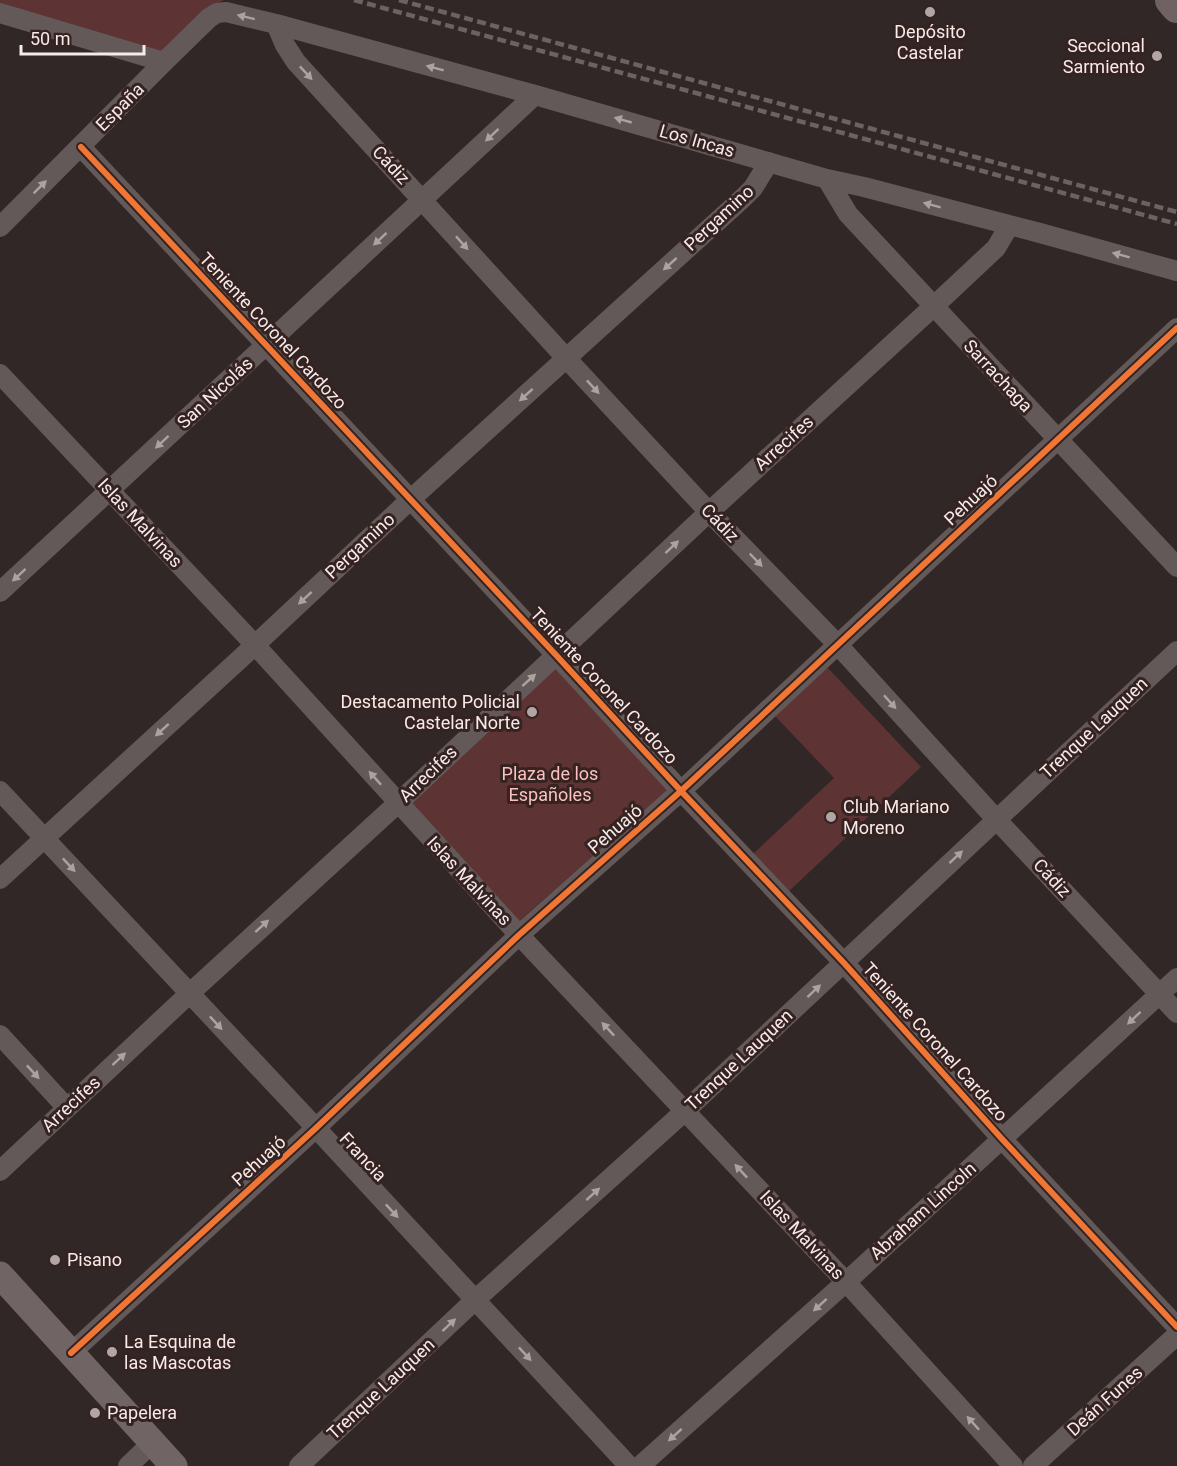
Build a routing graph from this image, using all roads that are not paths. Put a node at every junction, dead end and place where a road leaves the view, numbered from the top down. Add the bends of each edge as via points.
1 (1171, 0) edge
2 (1177, 7) edge
3 (0, 13) edge
4 (217, 13) joint
5 (276, 24) junction
6 (164, 62) junction
7 (535, 95) junction
8 (81, 147) junction
9 (769, 162) junction
10 (827, 179) junction
11 (423, 200) junction
12 (1008, 226) junction
13 (0, 227) edge
14 (1177, 271) edge
15 (934, 306) junction
16 (1177, 328) edge
17 (266, 345) junction
18 (566, 358) junction
19 (0, 374) edge
20 (1058, 440) junction
21 (109, 491) junction
22 (411, 499) junction
23 (710, 512) junction
24 (1177, 567) edge
25 (0, 592) edge
26 (255, 645) junction
27 (838, 645) junction
28 (1177, 651) edge
29 (556, 655) junction
30 (0, 791) edge
31 (681, 791) junction
32 (398, 803) junction
33 (996, 819) junction
34 (44, 838) junction
35 (0, 879) edge
36 (519, 935) junction
37 (844, 963) junction
38 (1177, 978) edge
39 (189, 994) junction
40 (1160, 994) junction
41 (1177, 1013) edge
42 (0, 1035) edge
43 (67, 1108) junction
44 (685, 1111) junction
45 (316, 1128) junction
46 (1002, 1139) junction
47 (0, 1171) edge
48 (0, 1275) edge
49 (846, 1282) junction
50 (475, 1300) junction
51 (1177, 1327) edge
52 (1177, 1335) edge
53 (71, 1353) junction
54 (152, 1443) junction
55 (128, 1466) edge
56 (174, 1466) edge
57 (299, 1466) edge
58 (629, 1466) edge
59 (640, 1466) edge
60 (1012, 1466) edge
61 (1033, 1466) edge

1 - 2 main road
3 - 6 street
5 -> 4 street, Los Incas
4 - 6 street, España
7 -> 5 street, Los Incas
5 -> 11 street, Cádiz via 296,62
6 - 8 street, España
9 -> 7 street, Los Incas
7 -> 11 street, San Nicolás
13 -> 8 street, España
8 - 17 street, Teniente Coronel Cardozo
9 - 10 street, Los Incas
9 -> 18 street, Pergamino via 743,198
12 -> 10 street, Los Incas
10 - 15 street, Sarrachaga via 848,214
11 -> 17 street, San Nicolás
11 -> 18 street, Cádiz
14 -> 12 street, Los Incas
12 - 15 street, Arrecifes via 996,248
15 - 20 street, Sarrachaga
15 - 23 street, Arrecifes
16 - 20 street, Pehuajó
17 -> 21 street, San Nicolás
17 - 22 street, Teniente Coronel Cardozo
18 -> 22 street, Pergamino
18 -> 23 street, Cádiz
19 - 21 street, Islas Malvinas
20 - 24 street, Sarrachaga
20 - 27 street, Pehuajó
21 -> 25 street, San Nicolás
21 - 26 street, Islas Malvinas
22 -> 26 street, Pergamino
22 - 29 street, Teniente Coronel Cardozo
23 -> 27 street, Cádiz
29 -> 23 street, Arrecifes
32 -> 26 street, Islas Malvinas
26 -> 34 street, Pergamino
27 - 31 street, Pehuajó
27 -> 33 street, Cádiz
28 - 33 street, Trenque Lauquen
29 - 31 street, Teniente Coronel Cardozo
32 -> 29 street, Arrecifes
30 - 34 street, Francia
31 - 36 street, Pehuajó
31 - 37 street, Teniente Coronel Cardozo
32 - 36 street, Islas Malvinas
39 -> 32 street, Arrecifes
37 -> 33 street, Trenque Lauquen
33 - 40 street, Cádiz
34 - 35 street, Pergamino
34 -> 39 street, Francia
44 -> 36 street, Islas Malvinas
36 - 45 street, Pehuajó
44 -> 37 street, Trenque Lauquen
37 - 46 street, Teniente Coronel Cardozo
38 - 40 street, Abraham Lincoln
43 -> 39 street, Arrecifes
39 -> 45 street, Francia
40 - 41 street, Cádiz
40 -> 46 street, Abraham Lincoln
42 -> 43 street
43 - 47 street, Arrecifes
49 -> 44 street, Islas Malvinas
50 -> 44 street, Trenque Lauquen
45 -> 50 street, Francia
45 - 53 street, Pehuajó
46 - 49 street, Abraham Lincoln
46 - 51 street, Teniente Coronel Cardozo
48 - 53 street
49 -> 59 street, Abraham Lincoln
60 -> 49 street, Islas Malvinas
57 -> 50 street, Trenque Lauquen
50 -> 58 street, Francia
52 - 61 street, Deán Funes
53 - 54 street
54 - 55 street
54 - 56 street

